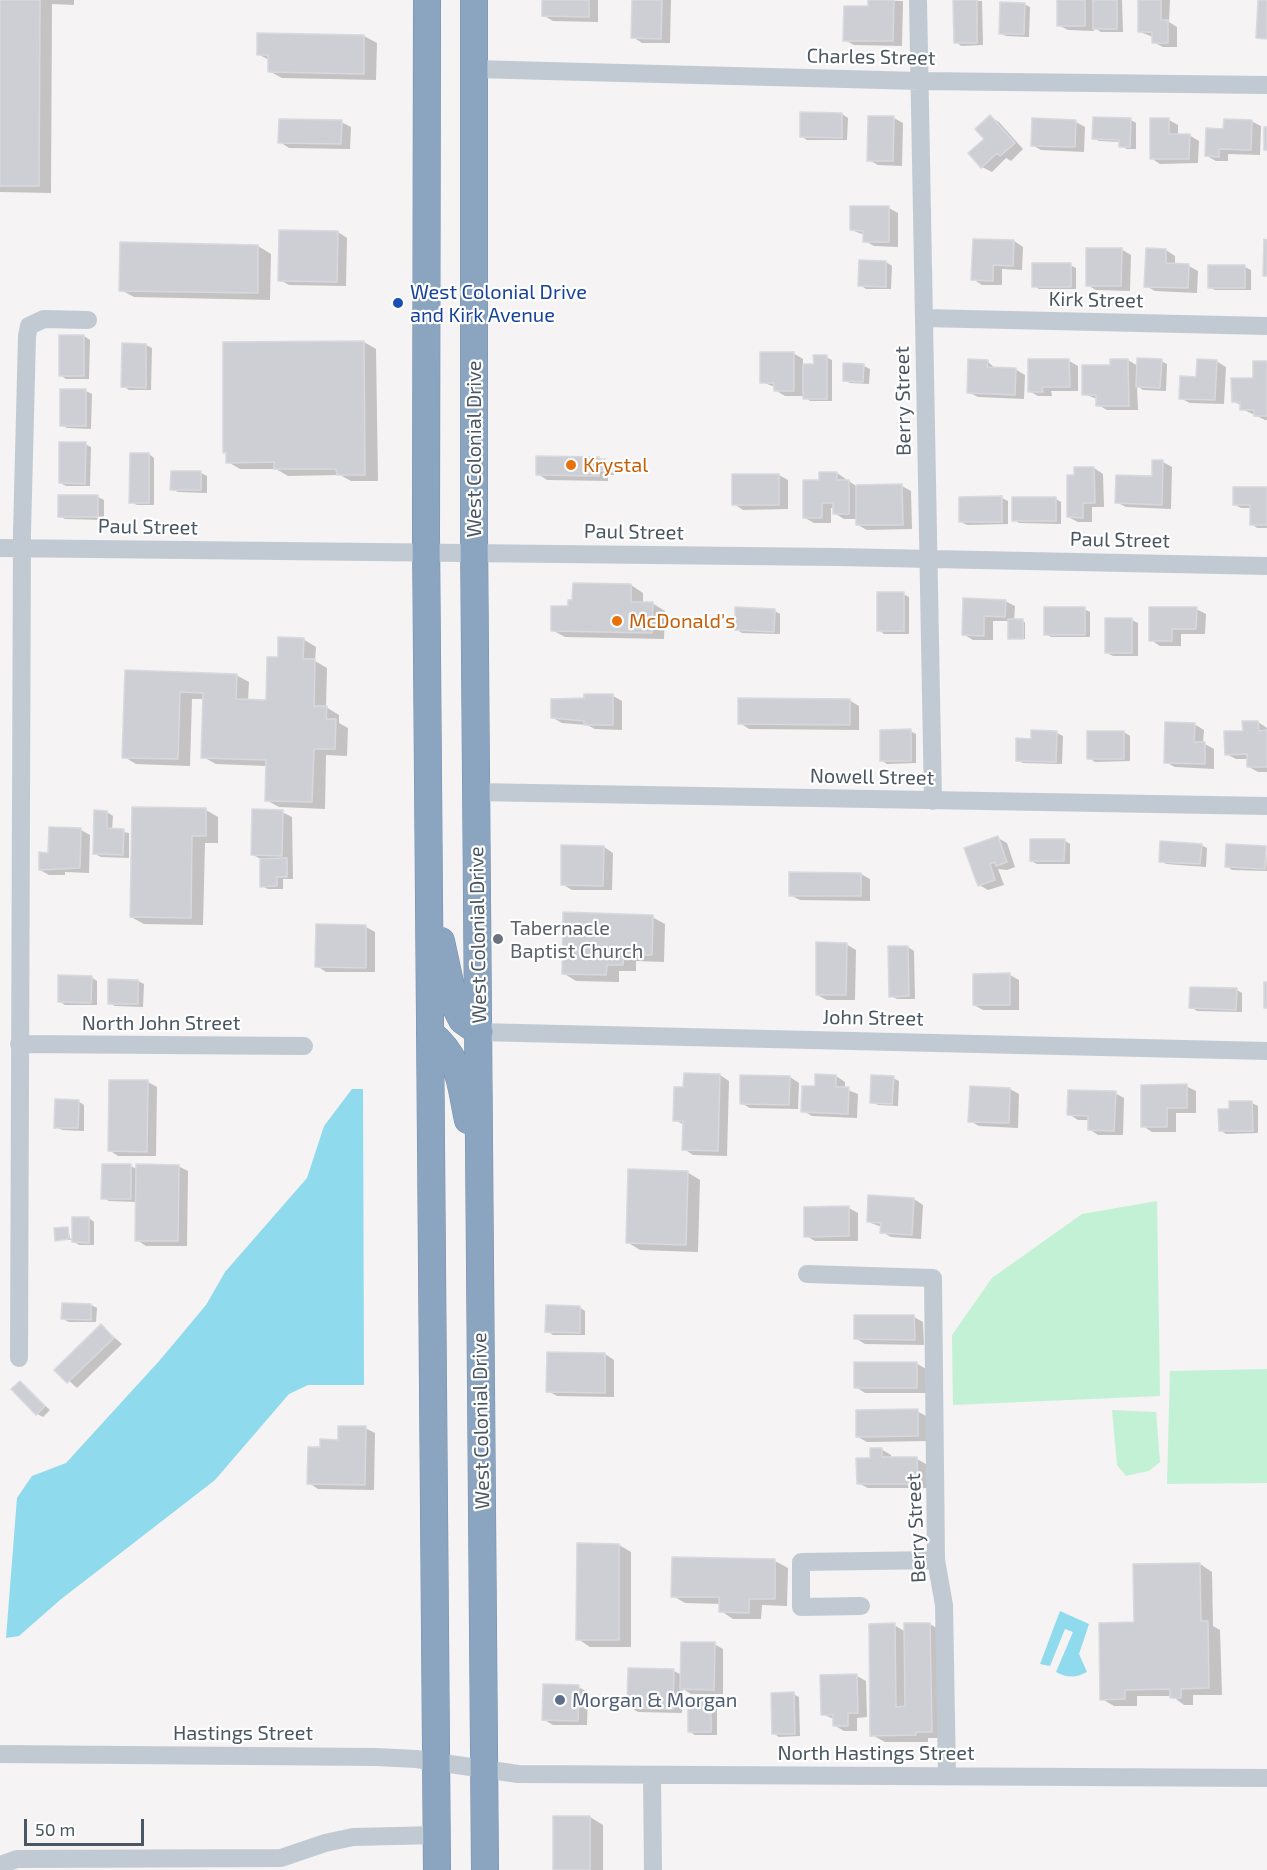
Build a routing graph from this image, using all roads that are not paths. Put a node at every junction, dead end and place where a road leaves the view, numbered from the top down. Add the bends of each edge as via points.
1 (427, 0) edge
2 (474, 0) edge
3 (918, 0) edge
4 (474, 69) junction
5 (919, 81) junction
6 (1267, 86) edge
7 (924, 318) junction
8 (88, 320) dead end
9 (1267, 326) edge
10 (0, 548) edge
11 (22, 548) junction
12 (426, 552) junction
13 (475, 553) junction
14 (927, 559) junction
15 (1267, 566) edge
16 (476, 792) junction
17 (933, 801) junction
18 (1267, 806) edge
19 (429, 884) junction
20 (479, 1032) junction
21 (430, 1033) junction
22 (19, 1044) junction
23 (304, 1046) dead end
24 (1267, 1051) edge
25 (479, 1168) junction
26 (807, 1274) dead end
27 (20, 1358) dead end
28 (936, 1560) junction
29 (861, 1606) dead end
30 (0, 1754) edge
31 (436, 1762) junction
32 (484, 1770) junction
33 (947, 1775) junction
34 (652, 1776) junction
35 (1267, 1778) edge
36 (438, 1835) junction
37 (0, 1865) edge
38 (437, 1870) edge
39 (485, 1870) edge
40 (653, 1870) edge

1 - 12 highway
2 - 4 highway, West Colonial Drive
3 - 5 street, Berry Street
4 - 5 street, Charles Street
4 - 13 highway, West Colonial Drive
5 - 6 street, Charles Street
5 - 7 street, Berry Street
7 - 9 street, Kirk Street
7 - 14 street, Berry Street
8 - 11 street via 44,319 29,326
10 - 11 street, Paul Street
11 - 12 street, Paul Street
11 - 22 street
12 - 13 street, Paul Street
12 - 19 highway
13 - 14 street, Paul Street
13 - 16 highway, West Colonial Drive
14 - 15 street, Paul Street
14 - 17 street, Berry Street
16 - 17 street, Nowell Street
16 - 20 highway, West Colonial Drive
17 - 18 street, Nowell Street
19 - 20 highway via 455,1006 462,1020
19 - 21 highway
20 - 24 street, John Street
20 - 25 highway, West Colonial Drive
21 - 25 highway via 447,1047 453,1058
21 - 31 highway
22 - 23 street, North John Street
22 - 27 street
25 - 32 highway, West Colonial Drive
26 - 28 street, Berry Street via 933,1278
28 - 29 street via 801,1562 801,1607
28 - 33 street, Berry Street via 944,1605
30 - 31 street, Hastings Street via 361,1757
31 - 32 street, Hastings Street
31 - 36 highway
32 - 34 street, North Hastings Street
32 - 39 highway, West Colonial Drive
33 - 34 street, North Hastings Street
33 - 35 street, North Hastings Street
34 - 40 street
36 - 37 street via 353,1837 281,1858 17,1859
36 - 38 highway

